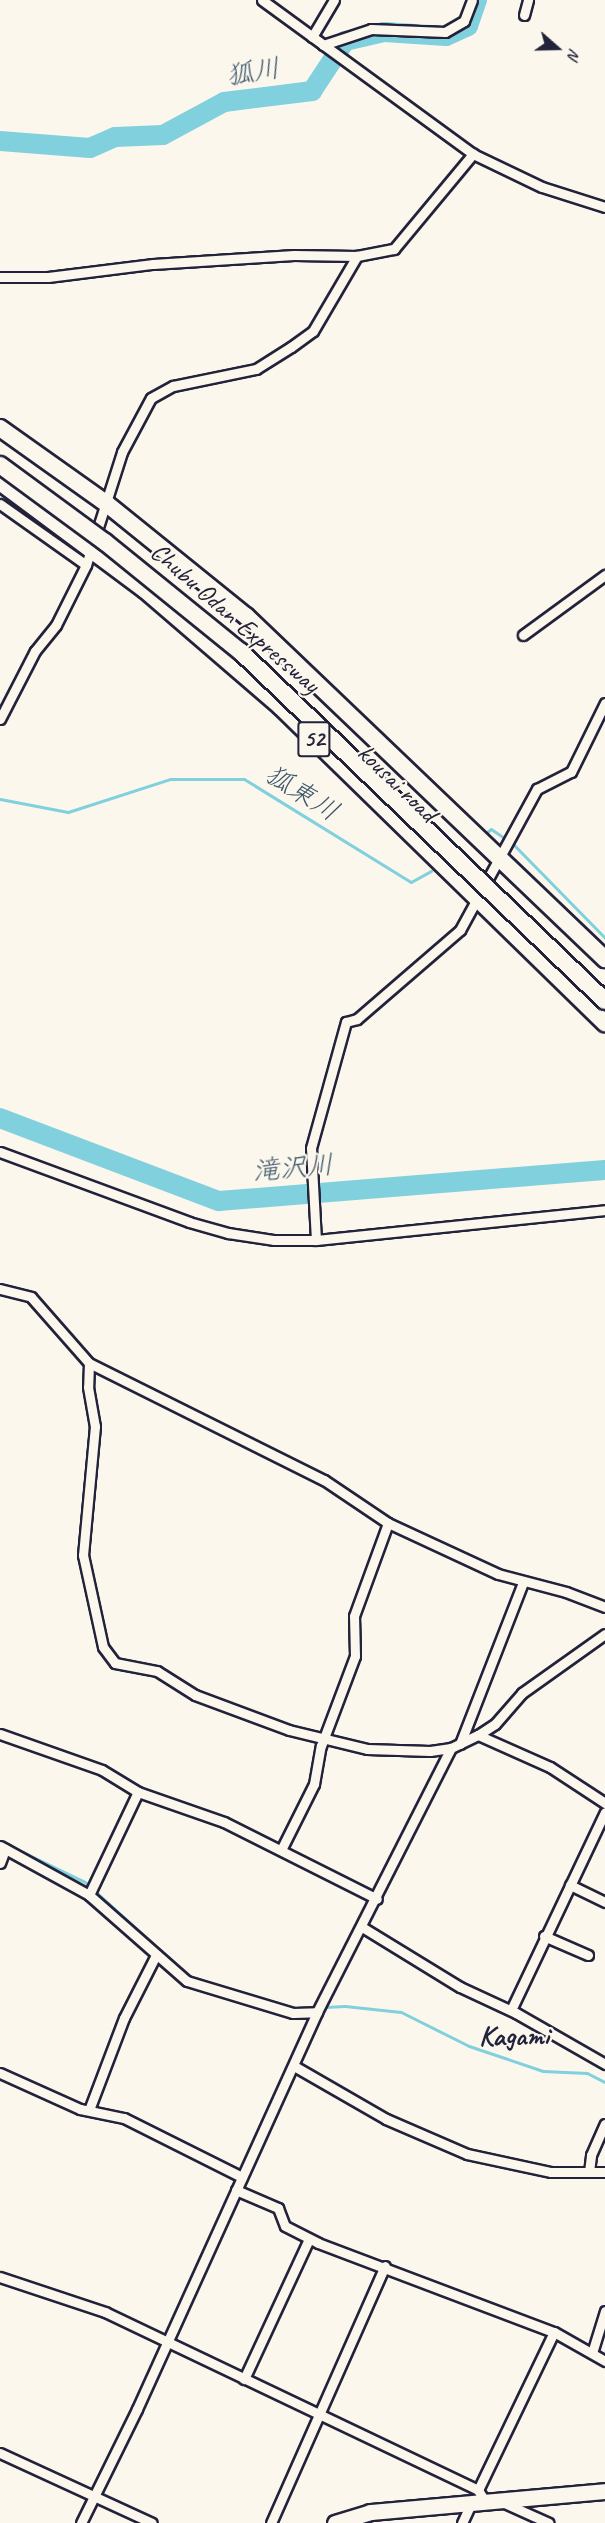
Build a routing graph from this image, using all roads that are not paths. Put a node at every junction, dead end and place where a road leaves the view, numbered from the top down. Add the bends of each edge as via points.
1 (262, 0) edge
2 (334, 0) edge
3 (472, 0) edge
4 (528, 0) edge
5 (524, 15) dead end
6 (312, 37) junction
7 (324, 46) junction
8 (473, 154) junction
9 (605, 207) edge
10 (357, 256) junction
11 (0, 277) edge
12 (0, 428) edge
13 (0, 465) edge
14 (0, 482) edge
15 (0, 504) edge
16 (107, 504) junction
17 (89, 557) junction
18 (605, 575) edge
19 (524, 636) dead end
20 (605, 704) edge
21 (0, 719) edge
22 (500, 852) junction
23 (480, 899) junction
24 (605, 959) edge
25 (605, 1001) edge
26 (605, 1023) edge
27 (0, 1152) edge
28 (605, 1210) edge
29 (316, 1240) junction
30 (0, 1289) edge
31 (89, 1363) junction
32 (388, 1523) junction
33 (523, 1582) junction
34 (605, 1607) edge
35 (605, 1634) edge
36 (0, 1734) edge
37 (478, 1735) junction
38 (324, 1739) junction
39 (456, 1746) junction
40 (138, 1792) junction
41 (605, 1803) edge
42 (605, 1812) edge
43 (3, 1847) edge
44 (281, 1850) junction
45 (0, 1863) edge
46 (570, 1885) junction
47 (91, 1890) junction
48 (377, 1899) junction
49 (605, 1902) edge
50 (362, 1927) junction
51 (544, 1936) junction
52 (156, 1955) junction
53 (588, 1955) dead end
54 (319, 2008) junction
55 (511, 2010) junction
56 (605, 2064) edge
57 (294, 2066) junction
58 (0, 2073) edge
59 (89, 2110) junction
60 (605, 2124) edge
61 (590, 2172) junction
62 (605, 2172) edge
63 (242, 2177) junction
64 (236, 2190) junction
65 (309, 2239) junction
66 (386, 2266) junction
67 (0, 2277) edge
68 (605, 2311) edge
69 (554, 2332) junction
70 (167, 2341) junction
71 (591, 2354) junction
72 (605, 2361) edge
73 (244, 2379) junction
74 (321, 2417) junction
75 (0, 2453) edge
76 (605, 2491) edge
77 (94, 2496) junction
78 (483, 2498) junction
79 (81, 2523) edge
80 (152, 2523) edge
81 (271, 2523) edge
82 (335, 2523) edge
83 (462, 2523) edge
84 (549, 2523) edge

1 - 6 street
2 - 6 street
3 - 7 street via 464,21 445,32 371,29
4 - 5 street
6 - 7 street
7 - 8 street
8 - 9 street via 542,188
8 - 10 street via 394,249
10 - 11 street via 294,255 153,264 48,278
10 - 16 street via 313,331 291,347 256,369 173,386 151,398 122,452
12 - 16 highway, kousai road / 52
13 - 25 highway, Chubu Odan Expressway, bridge via 105,542 241,652
14 - 17 highway, kousai road / 52
15 - 17 street
16 - 17 street
16 - 22 highway, kousai road / 52 via 246,616
17 - 21 street via 56,625 35,651
17 - 23 highway, kousai road / 52 via 281,707
18 - 19 street
20 - 22 street via 571,772 537,789
22 - 23 street
22 - 24 highway, kousai road / 52
23 - 26 highway, kousai road / 52
23 - 29 street via 460,930 357,1019 346,1022 310,1148
27 - 29 street via 228,1233 274,1240
28 - 29 street
30 - 31 street via 31,1297
31 - 32 street via 324,1480
31 - 38 street via 88,1387 95,1426 83,1555 107,1654 115,1663 157,1671 184,1690 248,1716
32 - 33 street
32 - 38 street via 354,1616 355,1656
33 - 34 street
33 - 39 street
35 - 37 street via 522,1693 495,1724
36 - 40 street via 102,1770
37 - 39 street
37 - 41 street via 550,1767
38 - 39 street via 367,1749
38 - 44 street via 314,1784
39 - 48 street
40 - 44 street via 224,1822
40 - 47 street
42 - 46 street
43 - 45 street
43 - 47 street
44 - 48 street
46 - 49 street
46 - 51 street
47 - 52 street
48 - 50 street
50 - 54 street
50 - 55 street via 460,1987
51 - 53 street
51 - 55 street
52 - 54 street via 177,1975 196,1985 293,2013
52 - 59 street via 124,2018
54 - 57 street
55 - 56 street
57 - 61 street via 386,2119 467,2154 551,2172
57 - 63 street
58 - 59 street
59 - 63 street via 124,2118
60 - 61 street via 591,2155
61 - 62 street
63 - 64 street
64 - 65 street via 278,2208 285,2226
64 - 70 street
65 - 66 street
65 - 73 street
66 - 69 street
66 - 74 street
67 - 70 street via 76,2301
68 - 71 street
69 - 71 street
69 - 78 street
70 - 73 street
70 - 77 street
71 - 72 street
73 - 74 street
74 - 78 street
74 - 81 street
75 - 77 street
76 - 78 main road
77 - 79 street
77 - 80 street
78 - 82 main road via 370,2512
78 - 83 street
78 - 84 street

